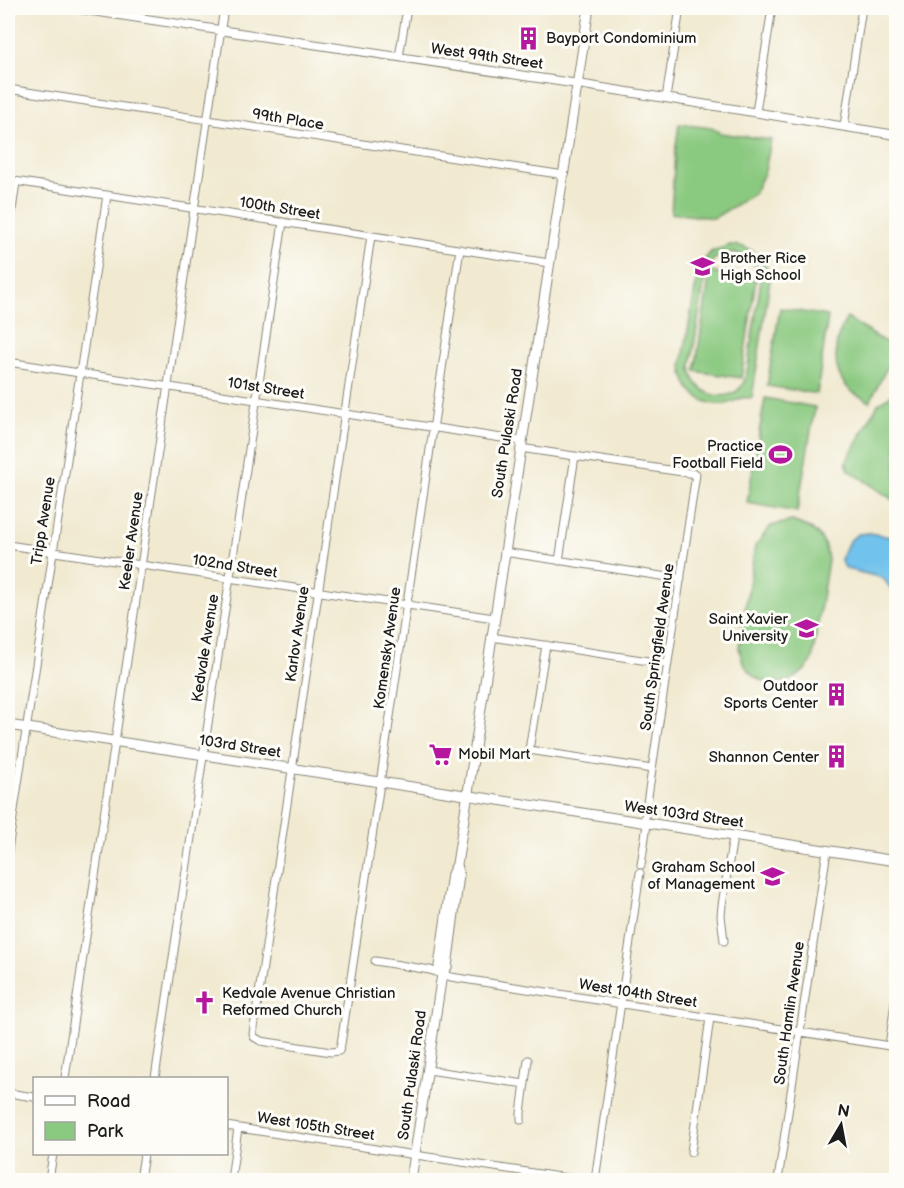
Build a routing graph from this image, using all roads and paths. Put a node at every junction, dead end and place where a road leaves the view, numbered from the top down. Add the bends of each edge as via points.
1 (73, 8) edge
2 (224, 8) edge
3 (407, 8) edge
4 (590, 8) edge
5 (680, 8) edge
6 (772, 8) edge
7 (862, 8) edge
8 (133, 12) edge
9 (221, 30) junction
10 (399, 57) junction
11 (578, 84) junction
12 (8, 89) edge
13 (666, 98) junction
14 (756, 112) junction
15 (208, 120) junction
16 (844, 126) junction
17 (897, 135) edge
18 (564, 175) junction
19 (8, 180) edge
20 (16, 182) junction
21 (107, 195) junction
22 (194, 209) junction
23 (283, 222) junction
24 (371, 236) junction
25 (8, 238) edge
26 (460, 249) junction
27 (549, 263) junction
28 (8, 362) edge
29 (78, 372) junction
30 (168, 386) junction
31 (256, 400) junction
32 (345, 414) junction
33 (434, 427) junction
34 (521, 444) junction
35 (574, 456) junction
36 (696, 474) joint
37 (8, 545) edge
38 (51, 552) junction
39 (504, 552) junction
40 (559, 561) junction
41 (141, 564) junction
42 (229, 579) junction
43 (681, 579) junction
44 (317, 592) junction
45 (407, 606) junction
46 (494, 618) junction
47 (491, 637) junction
48 (546, 645) junction
49 (668, 664) junction
50 (8, 725) edge
51 (26, 728) junction
52 (115, 742) junction
53 (202, 756) junction
54 (652, 769) junction
55 (291, 770) junction
56 (380, 783) junction
57 (467, 797) junction
58 (646, 824) junction
59 (733, 837) junction
60 (8, 850) edge
61 (827, 850) junction
62 (897, 861) edge
63 (724, 940) dead end
64 (375, 961) dead end
65 (442, 974) junction
66 (897, 995) edge
67 (620, 1004) junction
68 (710, 1018) junction
69 (800, 1032) junction
70 (893, 1046) edge
71 (339, 1051) joint
72 (528, 1060) dead end
73 (428, 1070) junction
74 (64, 1077) edge
75 (155, 1077) edge
76 (525, 1084) junction
77 (8, 1093) edge
78 (33, 1097) edge
79 (521, 1120) dead end
80 (228, 1126) edge
81 (238, 1128) junction
82 (691, 1152) dead end
83 (53, 1155) edge
84 (144, 1155) edge
85 (415, 1155) junction
86 (49, 1180) edge
87 (140, 1180) edge
88 (231, 1180) edge
89 (411, 1180) edge
90 (579, 1180) edge
91 (595, 1180) edge
92 (778, 1180) edge

1 - 8 street, West 99th Street
2 - 9 street, Keeler Avenue
3 - 10 street
4 - 11 main road, South Pulaski Road
5 - 13 street
6 - 14 street
7 - 16 street
8 - 9 street, West 99th Street
9 - 10 street, West 99th Street
9 - 15 street, Keeler Avenue
10 - 11 street, West 99th Street
11 - 13 street, West 99th Street
11 - 18 main road, South Pulaski Road
12 - 15 street, 99th Place
13 - 14 street, West 99th Street
14 - 16 street, West 99th Street
15 - 18 street, 99th Place
15 - 22 street, Keeler Avenue
16 - 17 street, West 99th Street
18 - 27 main road, South Pulaski Road
19 - 20 street, 100th Street
20 - 21 street, 100th Street
20 - 25 street
21 - 22 street, 100th Street
21 - 29 street, Tripp Avenue
22 - 23 street, 100th Street
22 - 30 street, Keeler Avenue
23 - 24 street, 100th Street
23 - 31 street, Kedvale Avenue
24 - 26 street, 100th Street
24 - 32 street, Karlov Avenue
26 - 27 street, 100th Street
26 - 33 street, Komensky Avenue
27 - 34 main road, South Pulaski Road
28 - 29 street, 101st Street
29 - 30 street, 101st Street
29 - 38 street, Tripp Avenue
30 - 31 street, 101st Street
30 - 41 street, Keeler Avenue
31 - 32 street, 101st Street
31 - 42 street, Kedvale Avenue
32 - 33 street, 101st Street
32 - 44 street, Karlov Avenue
33 - 34 street, 101st Street
33 - 45 street, Komensky Avenue
34 - 35 street, 101st Street
34 - 39 main road, South Pulaski Road
35 - 36 street, 101st Street
35 - 40 street
36 - 43 street, South Springfield Avenue
37 - 38 street, 102nd Street
38 - 41 street, 102nd Street
38 - 51 street, Tripp Avenue
39 - 40 street
39 - 46 main road, South Pulaski Road
40 - 43 street
41 - 42 street, 102nd Street
41 - 52 street, Keeler Avenue
42 - 44 street, 102nd Street
42 - 53 street, Kedvale Avenue
43 - 49 street, South Springfield Avenue
44 - 45 street, 102nd Street
44 - 55 street, Karlov Avenue
45 - 46 street, 102nd Street
45 - 56 street, Komensky Avenue
46 - 47 main road, South Pulaski Road
47 - 48 street
47 - 57 main road, South Pulaski Road
48 - 49 street
48 - 54 street via 529,750
49 - 54 street, South Springfield Avenue
50 - 51 main road, 103rd Street
51 - 52 main road, 103rd Street
51 - 60 street, Tripp Avenue
52 - 53 main road, 103rd Street
52 - 74 street, Keeler Avenue
53 - 55 main road, 103rd Street
53 - 75 street, Kedvale Avenue
54 - 58 street, South Springfield Avenue
55 - 56 main road, 103rd Street
55 - 71 street, Karlov Avenue via 254,1038
56 - 57 main road, 103rd Street
56 - 71 street, Komensky Avenue
57 - 58 main road, West 103rd Street
57 - 65 main road, South Pulaski Road via 452,874 441,952
58 - 59 main road, West 103rd Street
58 - 67 street, South Springfield Avenue
59 - 61 main road, West 103rd Street
59 - 63 street via 722,905
61 - 62 main road, West 103rd Street
61 - 69 street, South Hamlin Avenue
64 - 65 street, West 104th Street
65 - 67 street, West 104th Street
65 - 73 main road, South Pulaski Road
66 - 70 street
67 - 68 street, West 104th Street
67 - 91 street, South Springfield Avenue
68 - 69 street, West 104th Street
68 - 82 street
69 - 70 street, West 104th Street
69 - 92 street, South Hamlin Avenue
72 - 76 street
73 - 76 street
73 - 85 main road, South Pulaski Road
76 - 79 street
77 - 78 street
80 - 81 street, West 105th Street
81 - 85 street, West 105th Street
81 - 88 street
83 - 86 street
84 - 87 street
85 - 89 main road, South Pulaski Road
85 - 90 street, West 105th Street

